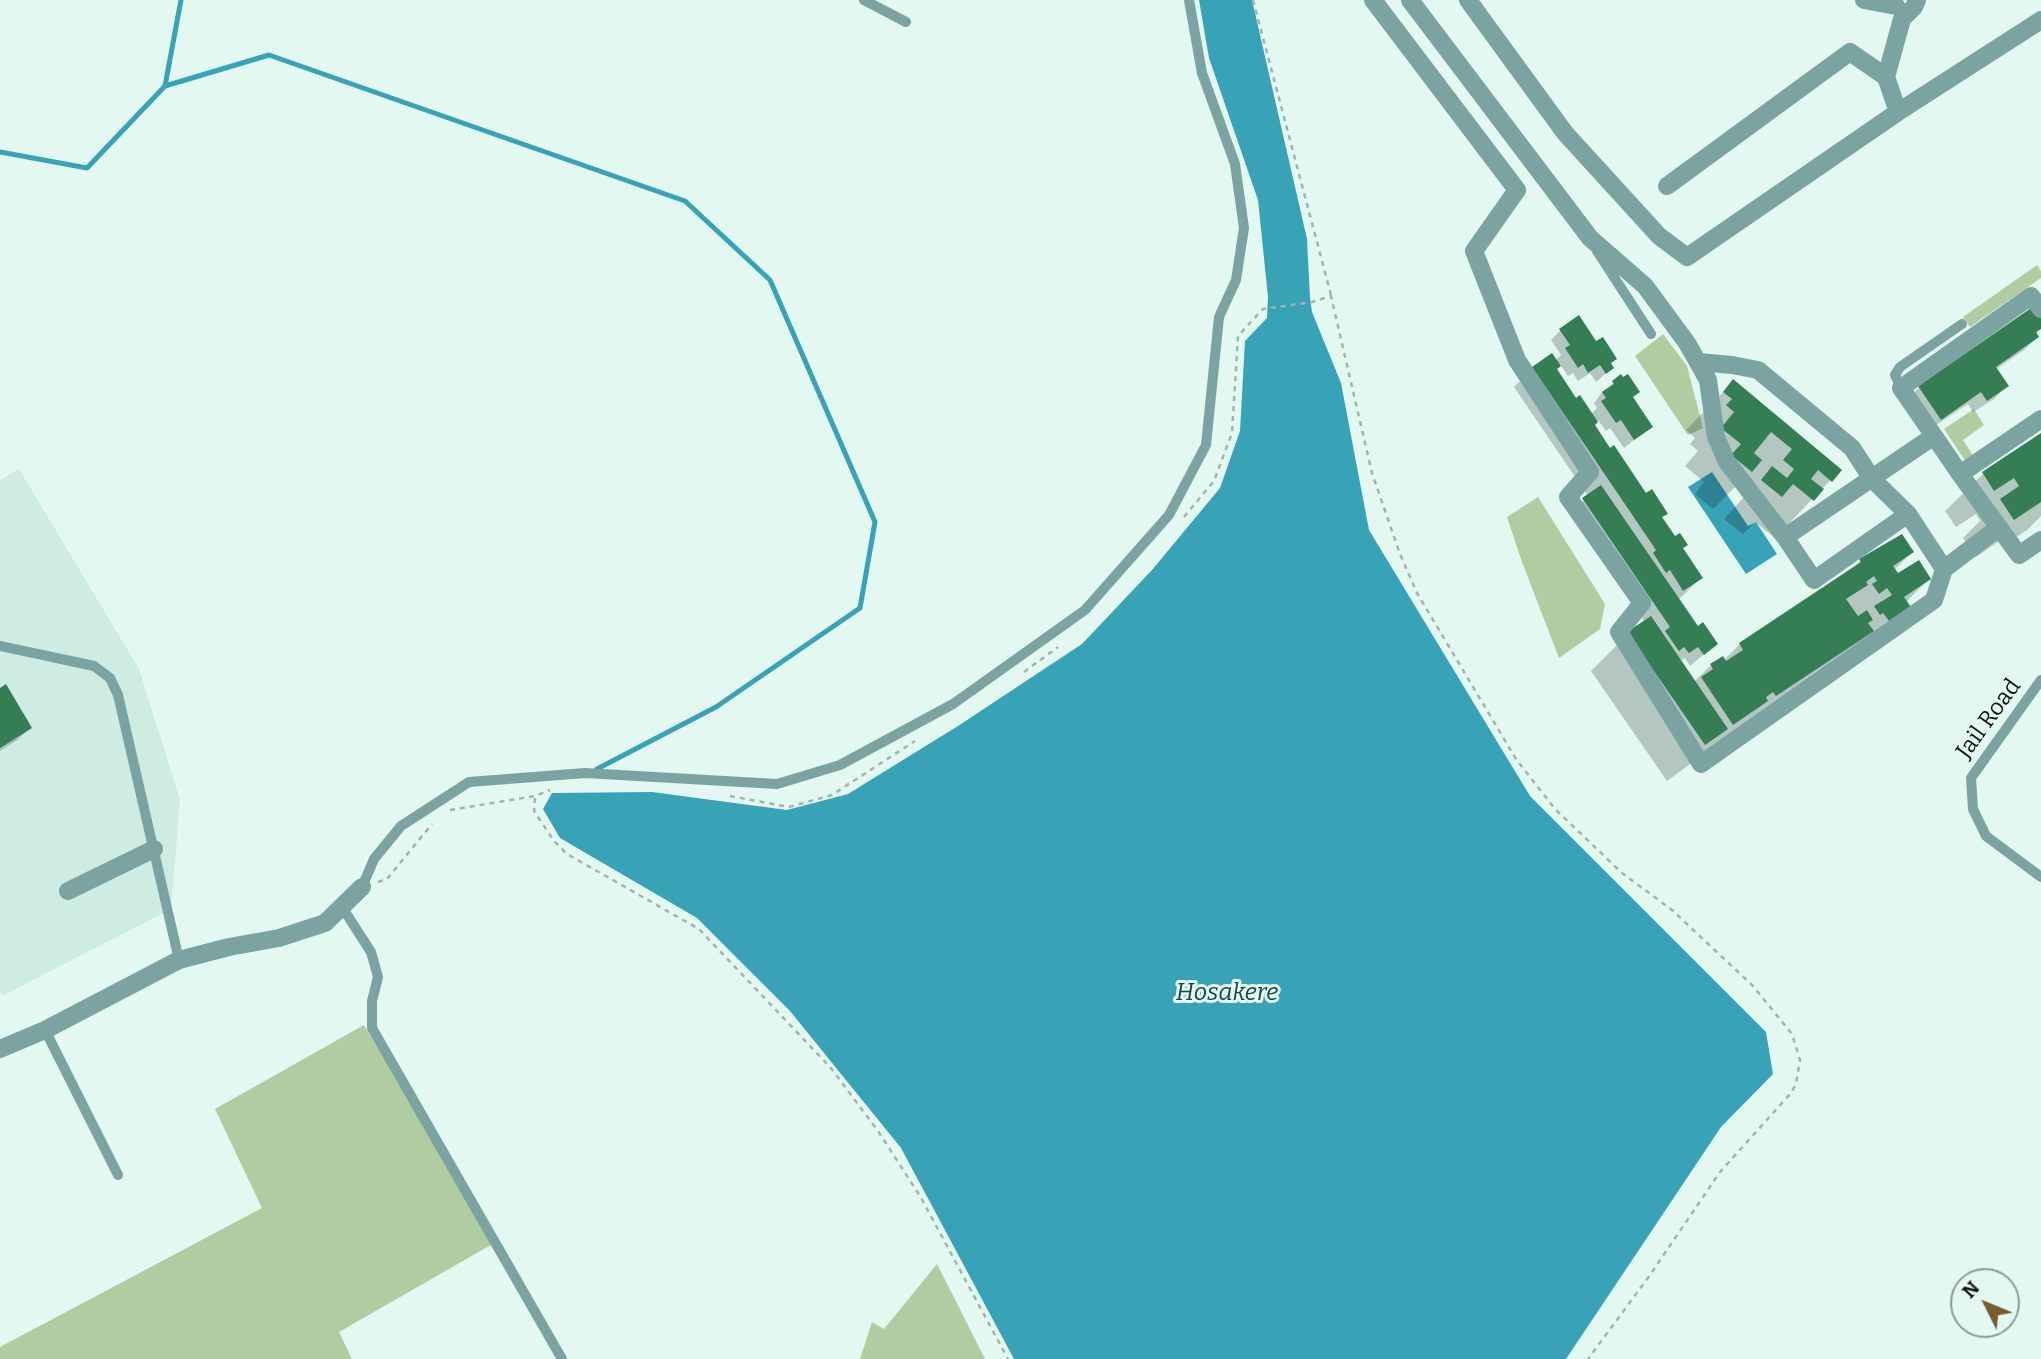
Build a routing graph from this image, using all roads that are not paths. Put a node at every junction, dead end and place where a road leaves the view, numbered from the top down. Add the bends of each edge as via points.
1 (864, 0) edge
2 (1189, 0) edge
3 (1373, 0) edge
4 (1410, 0) edge
5 (1468, 0) edge
6 (1864, 0) edge
7 (1917, 0) edge
8 (1898, 9) edge
9 (2041, 20) edge
10 (906, 22) dead end
11 (1886, 76) junction
12 (1898, 111) junction
13 (1667, 186) dead end
14 (1590, 238) junction
15 (2041, 309) edge
16 (1962, 324) dead end
17 (1651, 334) dead end
18 (1698, 362) junction
19 (1901, 388) junction
20 (2041, 419) edge
21 (1934, 436) junction
22 (1960, 474) junction
23 (1872, 479) junction
24 (1908, 514) junction
25 (1998, 528) junction
26 (1785, 537) junction
27 (2041, 540) edge
28 (1944, 569) junction
29 (0, 646) edge
30 (2041, 680) edge
31 (154, 849) junction
32 (2041, 877) edge
33 (362, 887) joint
34 (68, 891) dead end
35 (342, 907) junction
36 (179, 960) junction
37 (44, 1030) junction
38 (0, 1049) edge
39 (118, 1175) dead end
40 (562, 1359) edge

1 - 10 lane
2 - 33 lane via 1202,73 1235,164 1244,228 1236,280 1219,317 1206,445 1169,514 1085,610 953,704 840,765 777,784 585,772 469,782 401,826 374,859
3 - 28 street via 1517,190 1475,251 1517,360 1590,472 1568,497 1642,603 1619,632 1701,764 1934,600
4 - 14 street
5 - 12 street via 1565,133 1658,236 1687,257
6 - 8 street
7 - 8 street via 1914,7
8 - 11 street
9 - 12 street
11 - 12 street
11 - 13 street via 1850,52
14 - 17 lane
14 - 18 street via 1645,286
15 - 19 street via 2031,296
16 - 19 lane via 1900,367 1895,374
18 - 23 street via 1758,370 1852,448
18 - 26 street via 1708,380 1716,437 1727,462
19 - 21 street
20 - 22 street
21 - 22 street
21 - 23 street
22 - 25 street
23 - 24 street
23 - 26 street
24 - 26 street via 1814,580
24 - 28 street
25 - 27 street via 2019,555
25 - 28 street
29 - 31 lane via 94,666 110,678 118,695
30 - 32 lane, Jail Road via 1971,778 1973,809 1986,835
31 - 34 street
31 - 36 lane
33 - 35 street
35 - 36 street via 325,923
35 - 40 lane via 371,951 378,977 372,1028
36 - 37 street
37 - 38 street
37 - 39 lane

